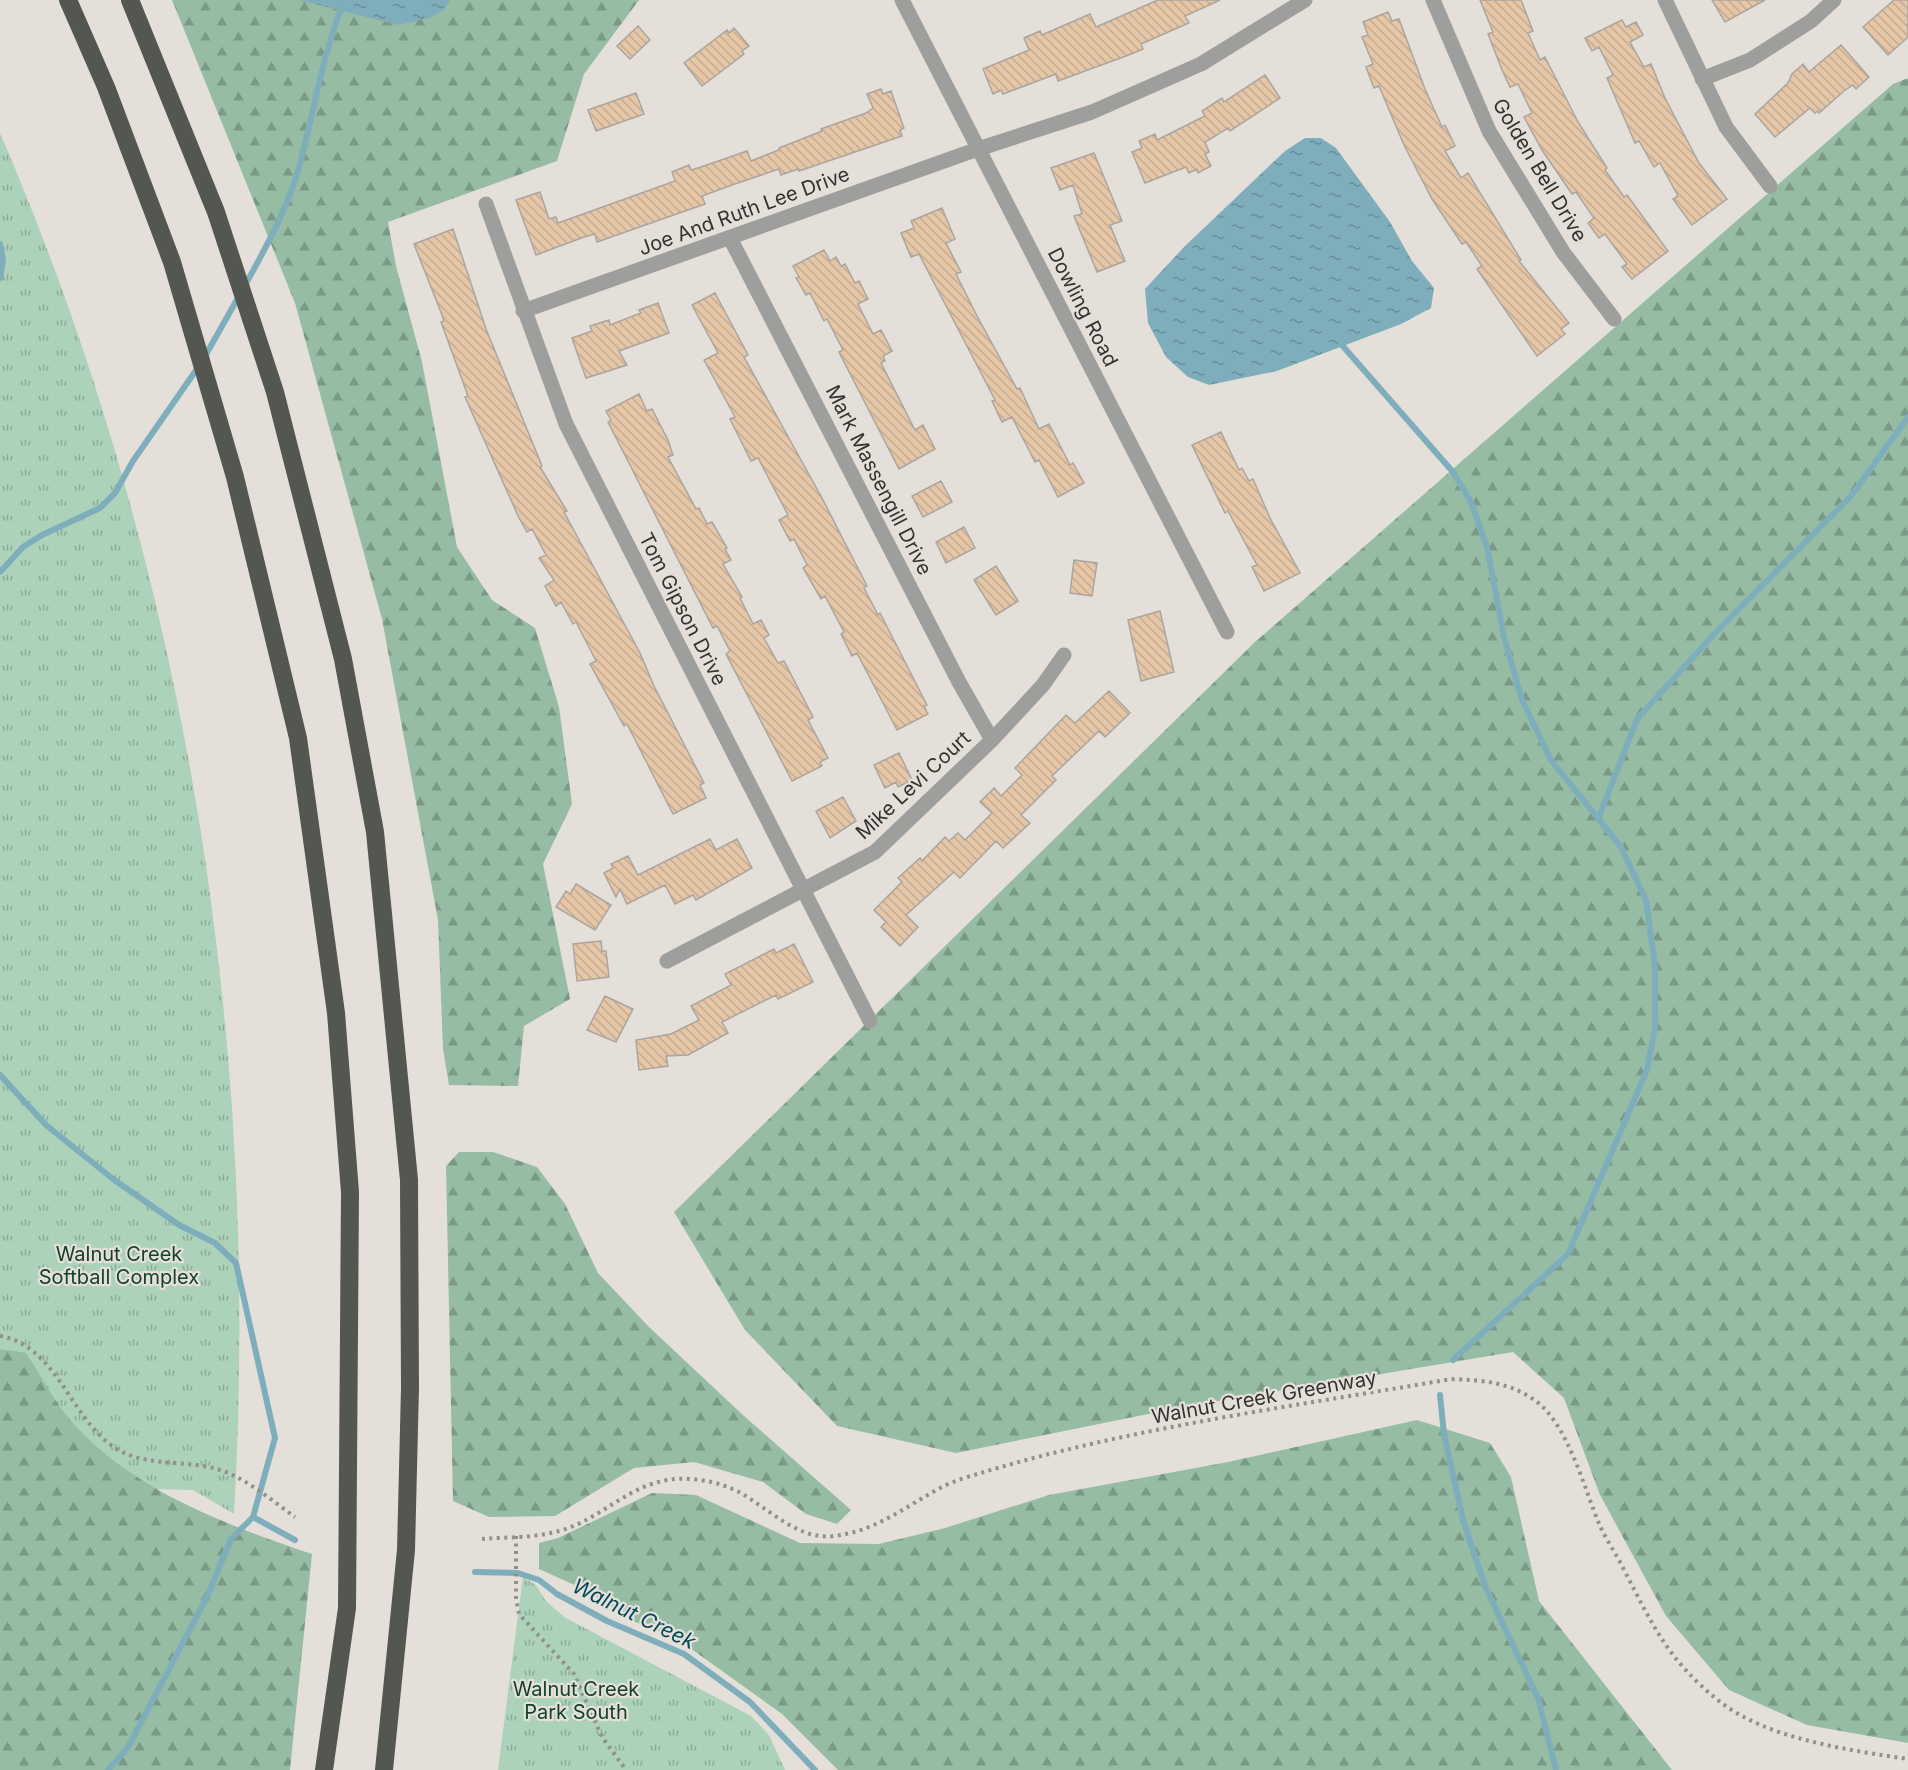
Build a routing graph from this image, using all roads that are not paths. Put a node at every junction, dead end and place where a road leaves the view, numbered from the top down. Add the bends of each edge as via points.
1 (68, 0) edge
2 (130, 0) edge
3 (902, 0) edge
4 (1305, 0) edge
5 (1433, 0) edge
6 (1665, 0) edge
7 (1834, 0) edge
8 (1702, 79) junction
9 (978, 149) junction
10 (1770, 186) dead end
11 (486, 204) dead end
12 (730, 238) junction
13 (523, 311) junction
14 (1614, 319) dead end
15 (1227, 632) dead end
16 (1064, 655) dead end
17 (992, 740) junction
18 (804, 892) junction
19 (667, 961) dead end
20 (870, 1021) dead end
21 (324, 1770) edge
22 (384, 1770) edge

1 - 21 highway via 106,87 172,262 235,477 302,761 336,1013 350,1192 347,1608
2 - 22 highway via 216,212 275,392 343,659 375,832 409,1191 406,1550
3 - 9 street, Dowling Road
4 - 9 street, Joe And Ruth Lee Drive via 1201,64 1092,112
5 - 14 street, Golden Bell Drive via 1489,131 1563,252
6 - 8 street
7 - 8 street via 1811,21 1750,60
8 - 10 street via 1726,127
9 - 12 street, Joe And Ruth Lee Drive
9 - 15 street, Dowling Road
11 - 13 street, Tom Gipson Drive
12 - 13 street, Joe And Ruth Lee Drive
12 - 17 street, Mark Massengill Drive
13 - 18 street, Tom Gipson Drive via 566,424
16 - 17 street, Mike Levi Court via 1043,685
17 - 18 street, Mike Levi Court via 875,852
18 - 19 street, Mike Levi Court
18 - 20 street, Tom Gipson Drive

